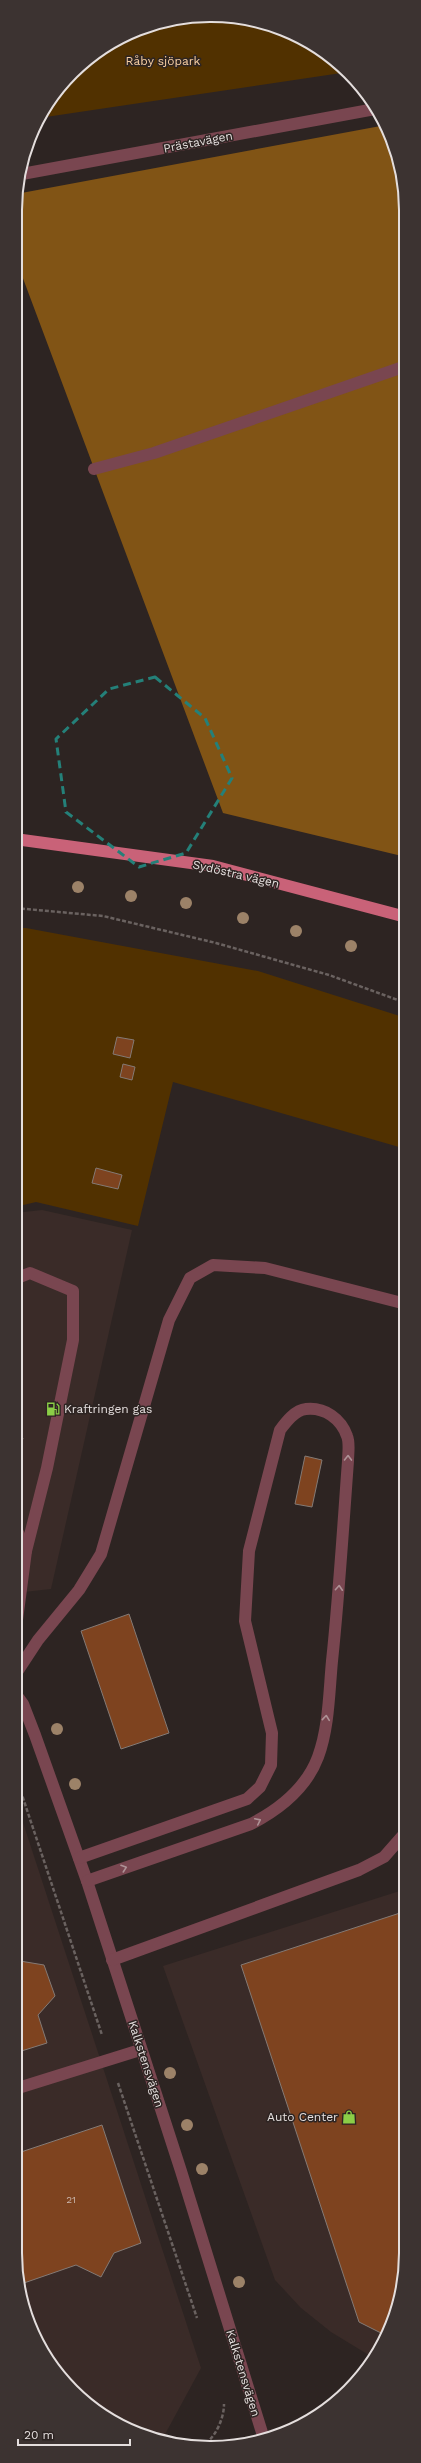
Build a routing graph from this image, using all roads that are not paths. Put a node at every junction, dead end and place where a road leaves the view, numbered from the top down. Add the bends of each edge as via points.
1 (370, 110) edge
2 (26, 173) edge
3 (399, 368) edge
4 (94, 469) dead end
5 (22, 840) edge
6 (399, 915) edge
7 (22, 1276) edge
8 (399, 1302) edge
9 (22, 1542) edge
10 (26, 1551) junction
11 (22, 1582) edge
12 (22, 1664) edge
13 (22, 1703) edge
14 (399, 1840) edge
15 (79, 1858) junction
16 (87, 1881) junction
17 (112, 1960) junction
18 (140, 2050) junction
19 (22, 2087) edge
20 (262, 2434) edge

1 - 2 street, Prästavägen
3 - 4 street via 154,453
5 - 6 main road, Sydöstra vägen via 214,866
7 - 10 street via 30,1273 73,1291 73,1340 47,1468
8 - 12 street via 265,1268 213,1265 190,1278 169,1320 101,1554 79,1590 38,1640
9 - 10 street
10 - 11 street
13 - 15 street, Kalkstensvägen
14 - 17 street via 384,1857 359,1870
15 - 16 street, Kalkstensvägen
16 -> 15 street via 268,1816 288,1801 306,1780 318,1758 327,1710 338,1603 348,1461 348,1438 339,1420 324,1411 305,1409 290,1418 280,1430 250,1551 245,1621 272,1733 271,1765 260,1787 247,1799
16 - 17 street, Kalkstensvägen
17 - 18 street, Kalkstensvägen
18 - 19 street
18 - 20 street, Kalkstensvägen via 181,2171

